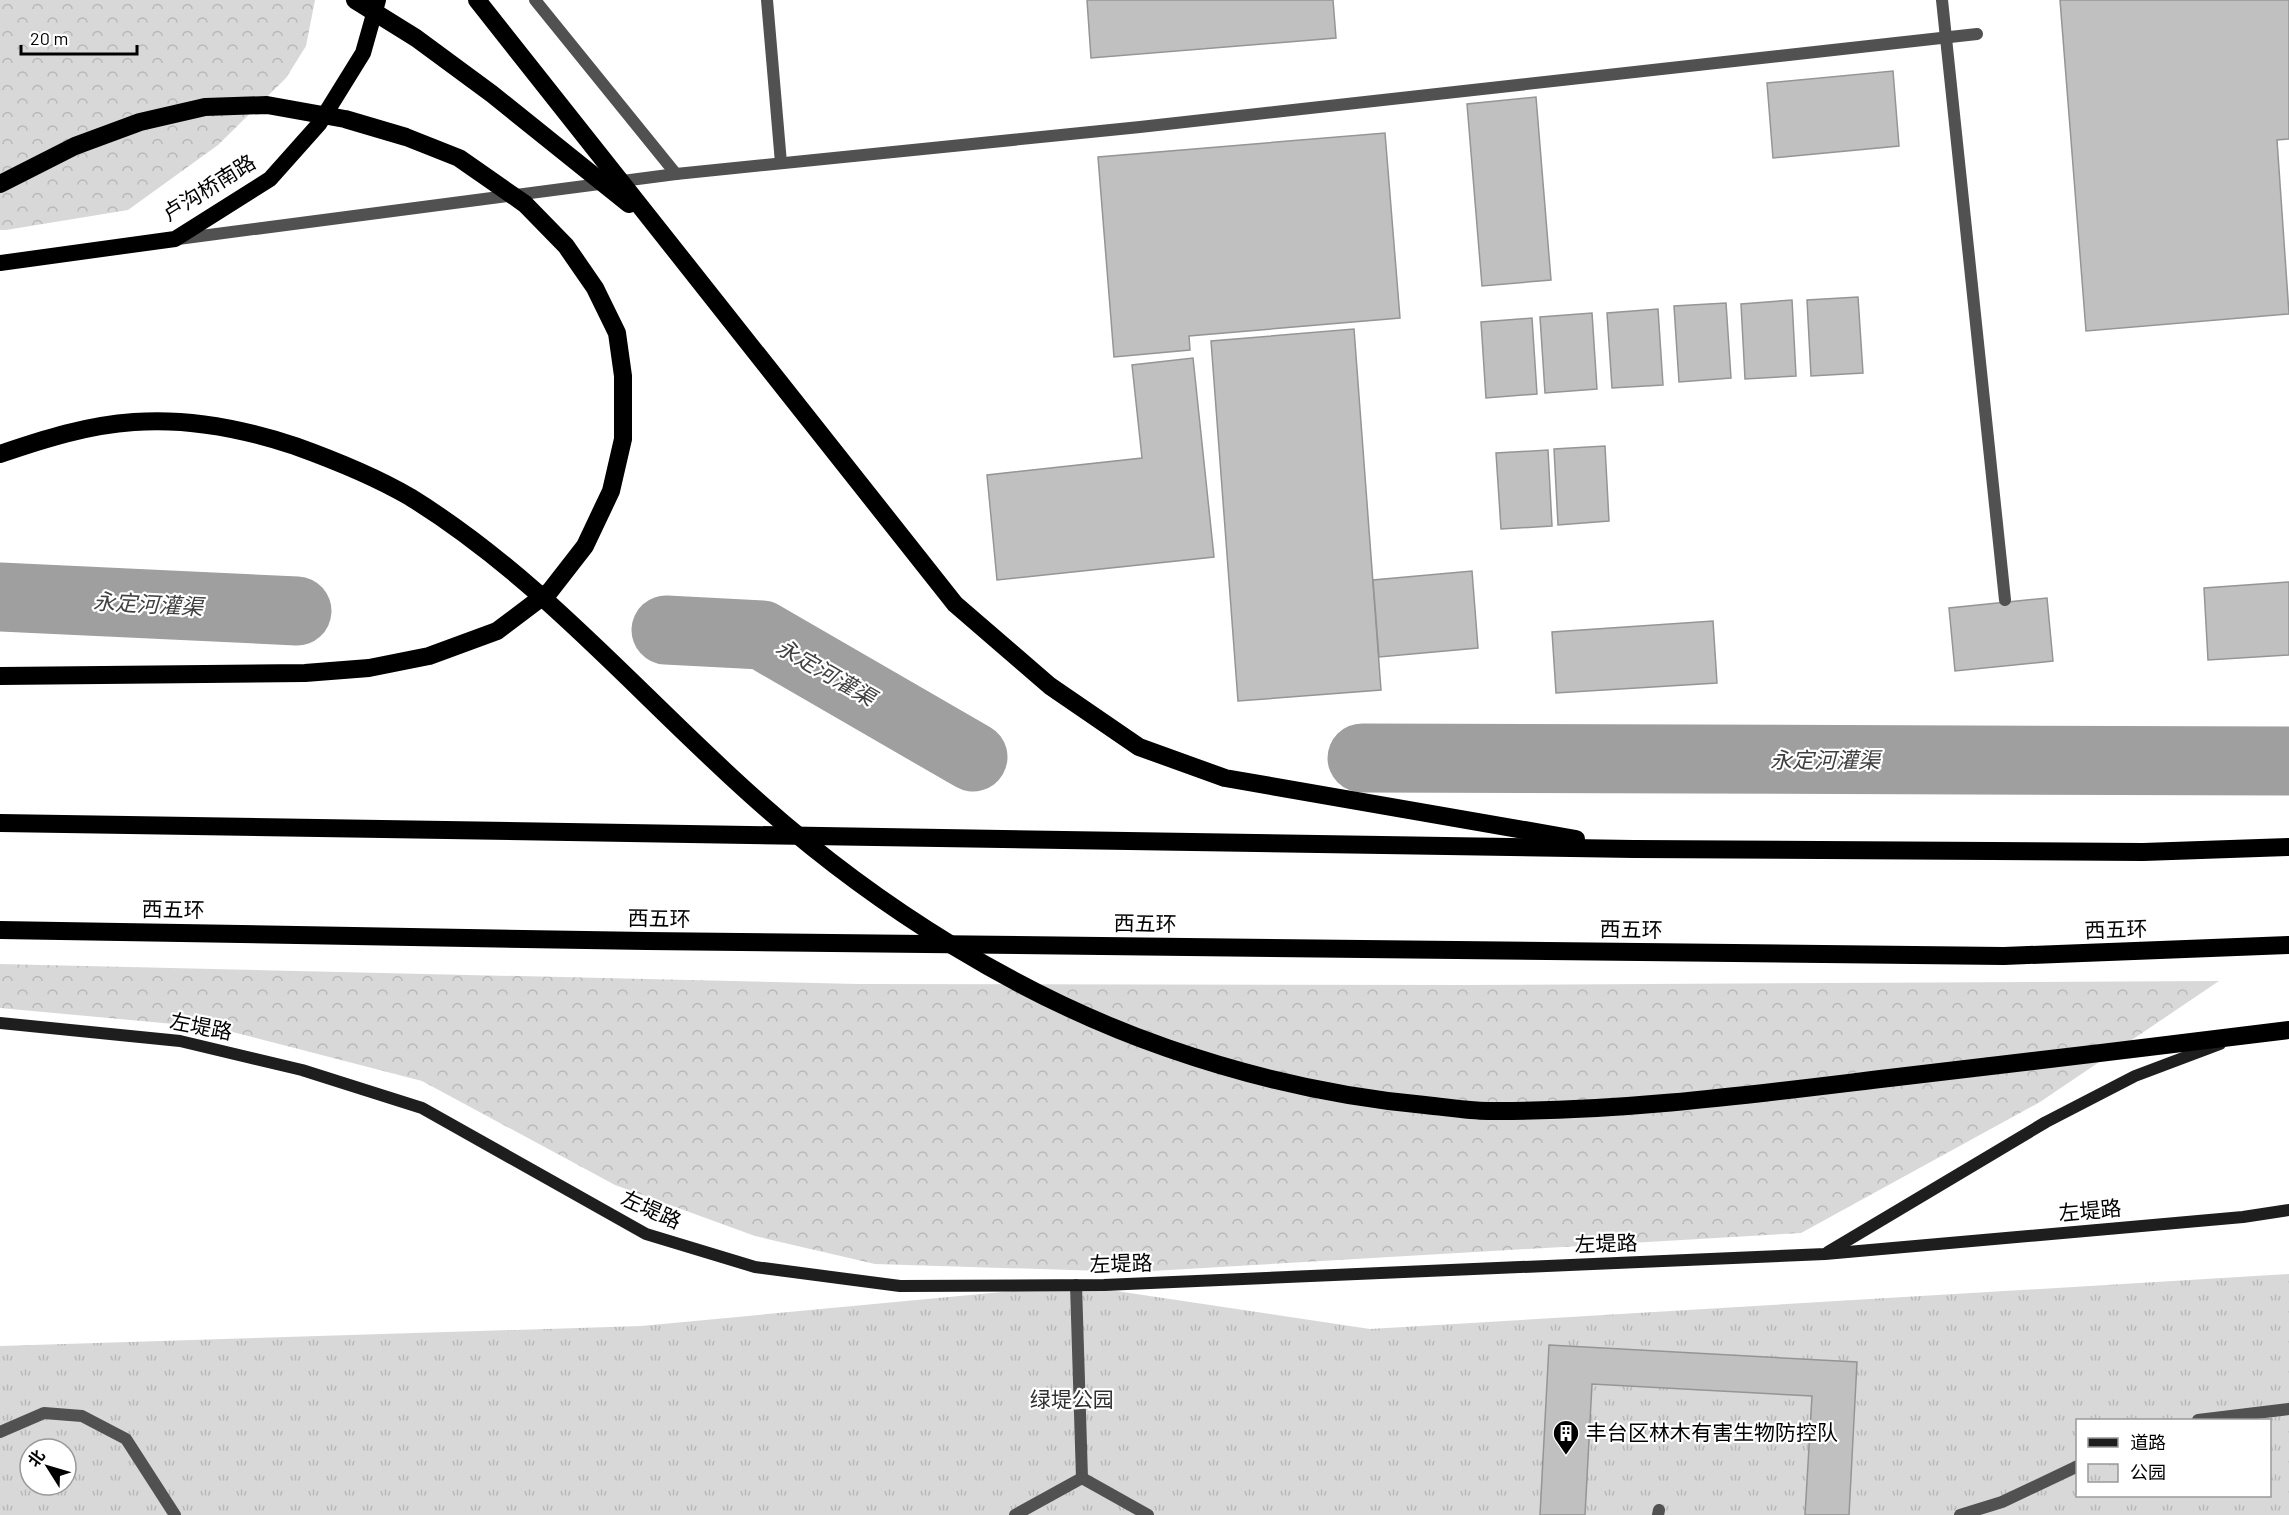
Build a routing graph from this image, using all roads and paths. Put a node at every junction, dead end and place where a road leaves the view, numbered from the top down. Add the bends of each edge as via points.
1 (356, 0) edge
2 (378, 0) edge
3 (477, 0) edge
4 (535, 0) edge
5 (767, 0) edge
6 (1942, 0) edge
7 (1977, 34) dead end
8 (1944, 37) junction
9 (781, 163) junction
10 (676, 174) junction
11 (0, 184) edge
12 (654, 224) junction
13 (175, 239) junction
14 (0, 263) edge
15 (0, 454) edge
16 (2005, 600) dead end
17 (0, 676) edge
18 (0, 823) edge
19 (2289, 847) edge
20 (1634, 849) junction
21 (0, 930) edge
22 (2289, 945) edge
23 (0, 1023) edge
24 (2289, 1030) edge
25 (2242, 1036) junction
26 (2289, 1210) edge
27 (1824, 1254) junction
28 (1076, 1285) junction
29 (2289, 1409) edge
30 (2206, 1419) edge
31 (0, 1432) edge
32 (2076, 1467) edge
33 (1082, 1478) junction
34 (175, 1515) edge
35 (1015, 1515) edge
36 (1148, 1515) edge
37 (1960, 1515) edge

1 - 12 highway via 492,94
2 - 13 highway, 卢沟桥南路 via 363,53 319,124 270,179
3 - 12 highway
4 - 10 street
5 - 9 street
6 - 8 street
7 - 8 street
8 - 9 street
8 - 16 street
9 - 10 street
10 - 13 street
11 - 17 highway via 75,146 140,122 204,107 267,105 355,122 406,137 459,158 525,204 566,246 595,288 616,333 623,376 623,439 611,491 585,546 550,591 497,631 429,656 369,668 304,673
12 - 20 highway via 954,604 1050,686 1139,747 1225,778
13 - 14 highway, 卢沟桥南路
15 - 25 highway via 61,433 134,422 198,424 265,436 332,459 405,494 468,535 533,589 745,789 842,871 998,972 1077,1012 1168,1049 1272,1080 1377,1101 1482,1111 1587,1109 1712,1099
18 - 20 highway
19 - 20 highway via 2143,852
21 - 22 highway, 西五环 via 2004,957
23 - 28 main road, 左堤路 via 180,1041 302,1070 422,1108 646,1234 755,1267 900,1286
24 - 25 highway
25 - 27 main road via 2135,1076 2046,1122
26 - 27 main road, 左堤路
27 - 28 main road, 左堤路
28 - 33 street
29 - 30 street
31 - 34 street via 44,1413 82,1416 126,1439
32 - 37 street via 2002,1502
33 - 35 street
33 - 36 street

